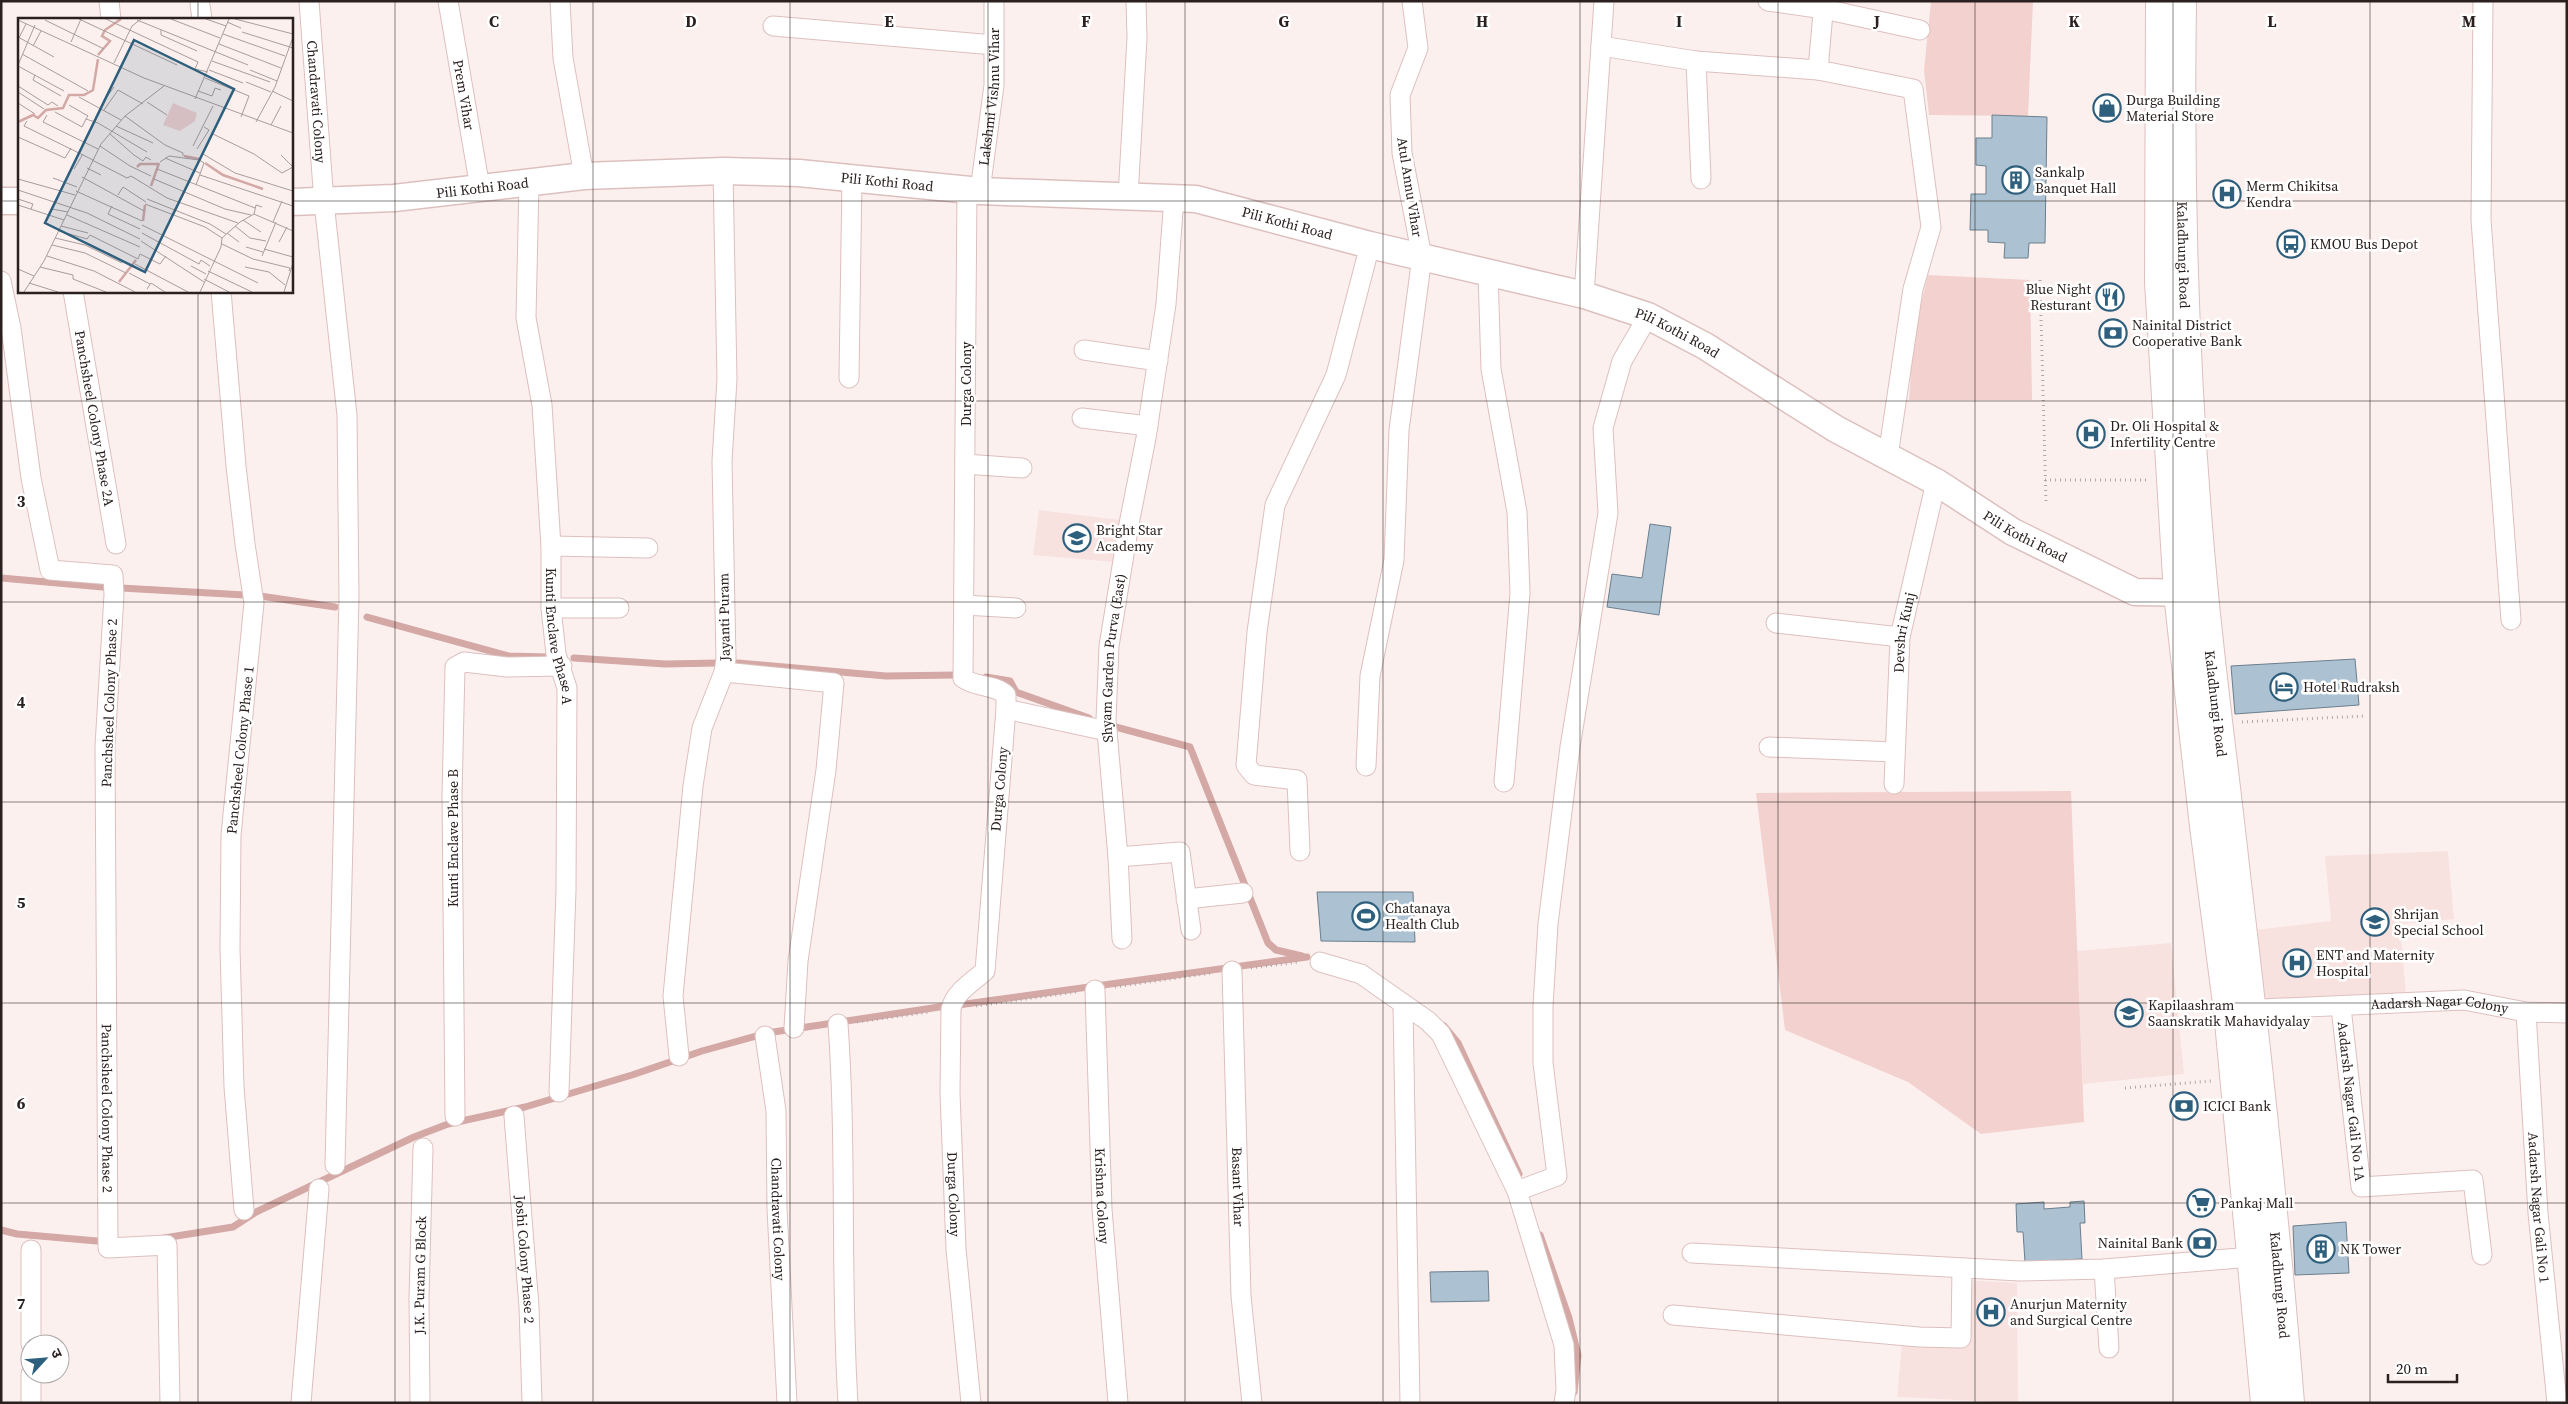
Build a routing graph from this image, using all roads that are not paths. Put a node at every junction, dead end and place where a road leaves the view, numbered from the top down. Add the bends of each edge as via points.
1 (109, 1) edge
2 (309, 1) edge
3 (448, 1) edge
4 (560, 1) edge
5 (994, 1) edge
6 (1136, 1) edge
7 (1412, 1) edge
8 (1604, 1) edge
9 (1768, 1) edge
10 (2160, 1) edge
11 (2182, 1) edge
12 (2483, 1) edge
13 (1824, 5) edge
14 (111, 18) edge
15 (773, 26) dead end
16 (1920, 30) dead end
17 (994, 45) junction
18 (1602, 46) junction
19 (1696, 61) junction
20 (1818, 70) junction
21 (723, 171) junction
22 (584, 176) junction
23 (852, 177) junction
24 (1702, 178) dead end
25 (529, 183) junction
26 (480, 188) junction
27 (973, 190) junction
28 (1128, 197) junction
29 (1174, 198) junction
30 (1, 201) edge
31 (18, 201) edge
32 (292, 202) edge
33 (324, 202) junction
34 (1370, 245) junction
35 (1422, 257) junction
36 (1488, 273) junction
37 (1, 281) edge
38 (73, 292) edge
39 (221, 292) edge
40 (1584, 296) junction
41 (1648, 316) junction
42 (1084, 350) dead end
43 (1158, 361) junction
44 (849, 378) dead end
45 (1082, 418) dead end
46 (1148, 426) junction
47 (1888, 456) junction
48 (965, 464) junction
49 (1022, 468) dead end
50 (1936, 482) junction
51 (116, 544) dead end
52 (550, 546) junction
53 (648, 548) dead end
54 (2191, 594) junction
55 (964, 605) junction
56 (551, 608) junction
57 (619, 608) dead end
58 (1016, 608) dead end
59 (2512, 620) dead end
60 (1776, 623) dead end
61 (1900, 637) junction
62 (562, 666) junction
63 (724, 672) junction
64 (1006, 709) junction
65 (1107, 731) junction
66 (1769, 747) dead end
67 (1895, 752) junction
68 (1366, 766) dead end
69 (1504, 782) dead end
70 (1894, 784) dead end
71 (1300, 850) dead end
72 (1118, 857) junction
73 (1243, 893) dead end
74 (1186, 899) junction
75 (1190, 930) dead end
76 (1122, 939) dead end
77 (1320, 962) road end
78 (1232, 970) road end
79 (1095, 990) road end
80 (1403, 1006) junction
81 (2341, 1007) junction
82 (2240, 1010) junction
83 (2526, 1012) junction
84 (2567, 1013) edge
85 (838, 1024) road end
86 (794, 1028) dead end
87 (765, 1036) dead end
88 (679, 1056) dead end
89 (559, 1092) dead end
90 (455, 1116) dead end
91 (514, 1116) dead end
92 (423, 1148) dead end
93 (335, 1165) dead end
94 (320, 1190) dead end
95 (1517, 1191) junction
96 (244, 1210) dead end
97 (31, 1250) dead end
98 (1692, 1253) dead end
99 (2482, 1255) dead end
100 (1962, 1268) junction
101 (2104, 1268) junction
102 (2262, 1270) junction
103 (1673, 1316) dead end
104 (31, 1334) edge
105 (2109, 1348) dead end
106 (31, 1384) edge
107 (31, 1403) edge
108 (170, 1403) edge
109 (301, 1403) edge
110 (420, 1403) edge
111 (532, 1403) edge
112 (787, 1403) edge
113 (848, 1403) edge
114 (971, 1403) edge
115 (1118, 1403) edge
116 (1252, 1403) edge
117 (1410, 1403) edge
118 (1564, 1403) edge
119 (2265, 1403) edge
120 (2290, 1403) edge
121 (2557, 1403) edge

1 - 14 street
2 - 33 street, Chandravati Colony
3 - 26 street, Prem Vihar
4 - 22 street via 562,58
5 - 17 street, Lakshmi Vishnu Vihar
6 - 28 street via 1137,38
7 - 35 street, Atul Annu Vihar via 1418,48 1400,95 1402,153
8 - 18 street
9 - 13 street
10 - 54 main road, Kaladhungi Road via 2159,282 2172,480
11 - 54 main road, Kaladhungi Road via 2180,90
12 - 59 street via 2481,220
13 - 16 street
13 - 20 street
15 - 17 street
17 - 27 street, Lakshmi Vishnu Vihar via 994,85
18 - 19 street
18 - 40 street
19 - 20 street
19 - 24 street
20 - 47 street via 1913,90 1931,228 1913,289
21 - 22 street, Pili Kothi Road
21 - 23 street, Pili Kothi Road
21 - 63 street, Jayanti Puram via 728,379 722,461
22 - 25 street, Pili Kothi Road
23 - 27 street, Pili Kothi Road
23 - 44 street
25 - 26 street, Pili Kothi Road
25 - 52 street, Kunti Enclave Phase A via 526,318 542,405
26 - 33 street, Pili Kothi Road
27 - 28 street, Pili Kothi Road
27 - 48 street, Durga Colony
28 - 29 street, Pili Kothi Road
29 - 34 street, Pili Kothi Road via 1196,199
29 - 43 street, Shyam Garden Purva (East)
30 - 31 street
32 - 33 street, Pili Kothi Road
33 - 93 street, Chandravati Colony via 347,415 349,597
34 - 35 street, Pili Kothi Road
34 - 71 street via 1336,375 1275,505 1257,632 1246,765 1254,775 1297,780
35 - 36 street, Pili Kothi Road
35 - 68 street, Atul Annu Vihar via 1399,430 1394,560 1370,676
36 - 40 street, Pili Kothi Road
36 - 69 street via 1492,370 1517,512 1520,584
37 - 108 street, Panchsheel Colony Phase 2 via 11,328 31,478 50,570 112,575 114,595 104,746 108,1248 168,1245
38 - 51 street, Panchsheel Colony Phase 2A
39 - 96 street, Panchsheel Colony Phase 1 via 238,485 254,603 231,835 234,1087
40 - 41 street, Pili Kothi Road
41 - 47 street, Pili Kothi Road via 1705,346 1836,429
41 - 95 street via 1622,361 1603,428 1608,513 1570,747 1550,914 1542,1006 1542,1063 1557,1176
42 - 43 street
43 - 46 street, Shyam Garden Purva (East)
45 - 46 street
46 - 65 street, Shyam Garden Purva (East) via 1109,646
47 - 50 street, Pili Kothi Road
48 - 49 street
48 - 55 street, Durga Colony
50 - 54 street, Pili Kothi Road via 2013,532 2135,592
50 - 61 street, Devshri Kunj
52 - 53 street
52 - 56 street, Kunti Enclave Phase A
54 - 82 main road, Kaladhungi Road
54 - 82 main road, Kaladhungi Road via 2219,723
55 - 58 street
55 - 64 street, Durga Colony via 963,678 970,684 1001,690 1006,695
56 - 57 street
56 - 62 street, Kunti Enclave Phase A via 556,654
60 - 61 street
61 - 67 street, Devshri Kunj
62 - 89 street, Kunti Enclave Phase A via 567,688 566,890
62 - 90 street, Kunti Enclave Phase B via 507,667 464,662 455,667 452,795
63 - 86 street via 834,683 826,770 798,961
63 - 88 street, Jayanti Puram via 702,728 693,786 673,996
64 - 65 street
64 - 114 street, Durga Colony via 985,971 960,992 951,1009 950,1093 956,1248
65 - 72 street, Shyam Garden Purva (East)
66 - 67 street
67 - 70 street, Devshri Kunj
72 - 74 street via 1180,852
72 - 76 street, Shyam Garden Purva (East)
73 - 74 street
74 - 75 street
77 - 80 street via 1361,974
78 - 116 street, Basant Vihar via 1242,1296
79 - 115 street, Krishna Colony via 1102,1209
80 - 95 street via 1428,1021 1441,1034
80 - 117 street
81 - 82 street, Aadarsh Nagar Colony
81 - 83 street, Aadarsh Nagar Colony via 2464,1000
81 - 99 street, Aadarsh Nagar Gali No 1A via 2361,1187 2473,1180
82 - 102 main road, Kaladhungi Road
82 - 102 main road, Kaladhungi Road via 2234,1079
83 - 84 street, Aadarsh Nagar Colony
83 - 121 street, Aadarsh Nagar Gali No 1 via 2538,1213
85 - 113 street
87 - 112 street, Chandravati Colony via 776,1111
91 - 111 street, Joshi Colony Phase 2 via 529,1297
92 - 110 street, J.K. Puram G Block
94 - 109 street
95 - 118 street via 1564,1345
97 - 104 street
98 - 100 street
100 - 101 street via 2020,1271
100 - 103 street via 1961,1338
101 - 102 street
101 - 105 street
102 - 119 main road, Kaladhungi Road
102 - 120 main road, Kaladhungi Road
106 - 107 street

